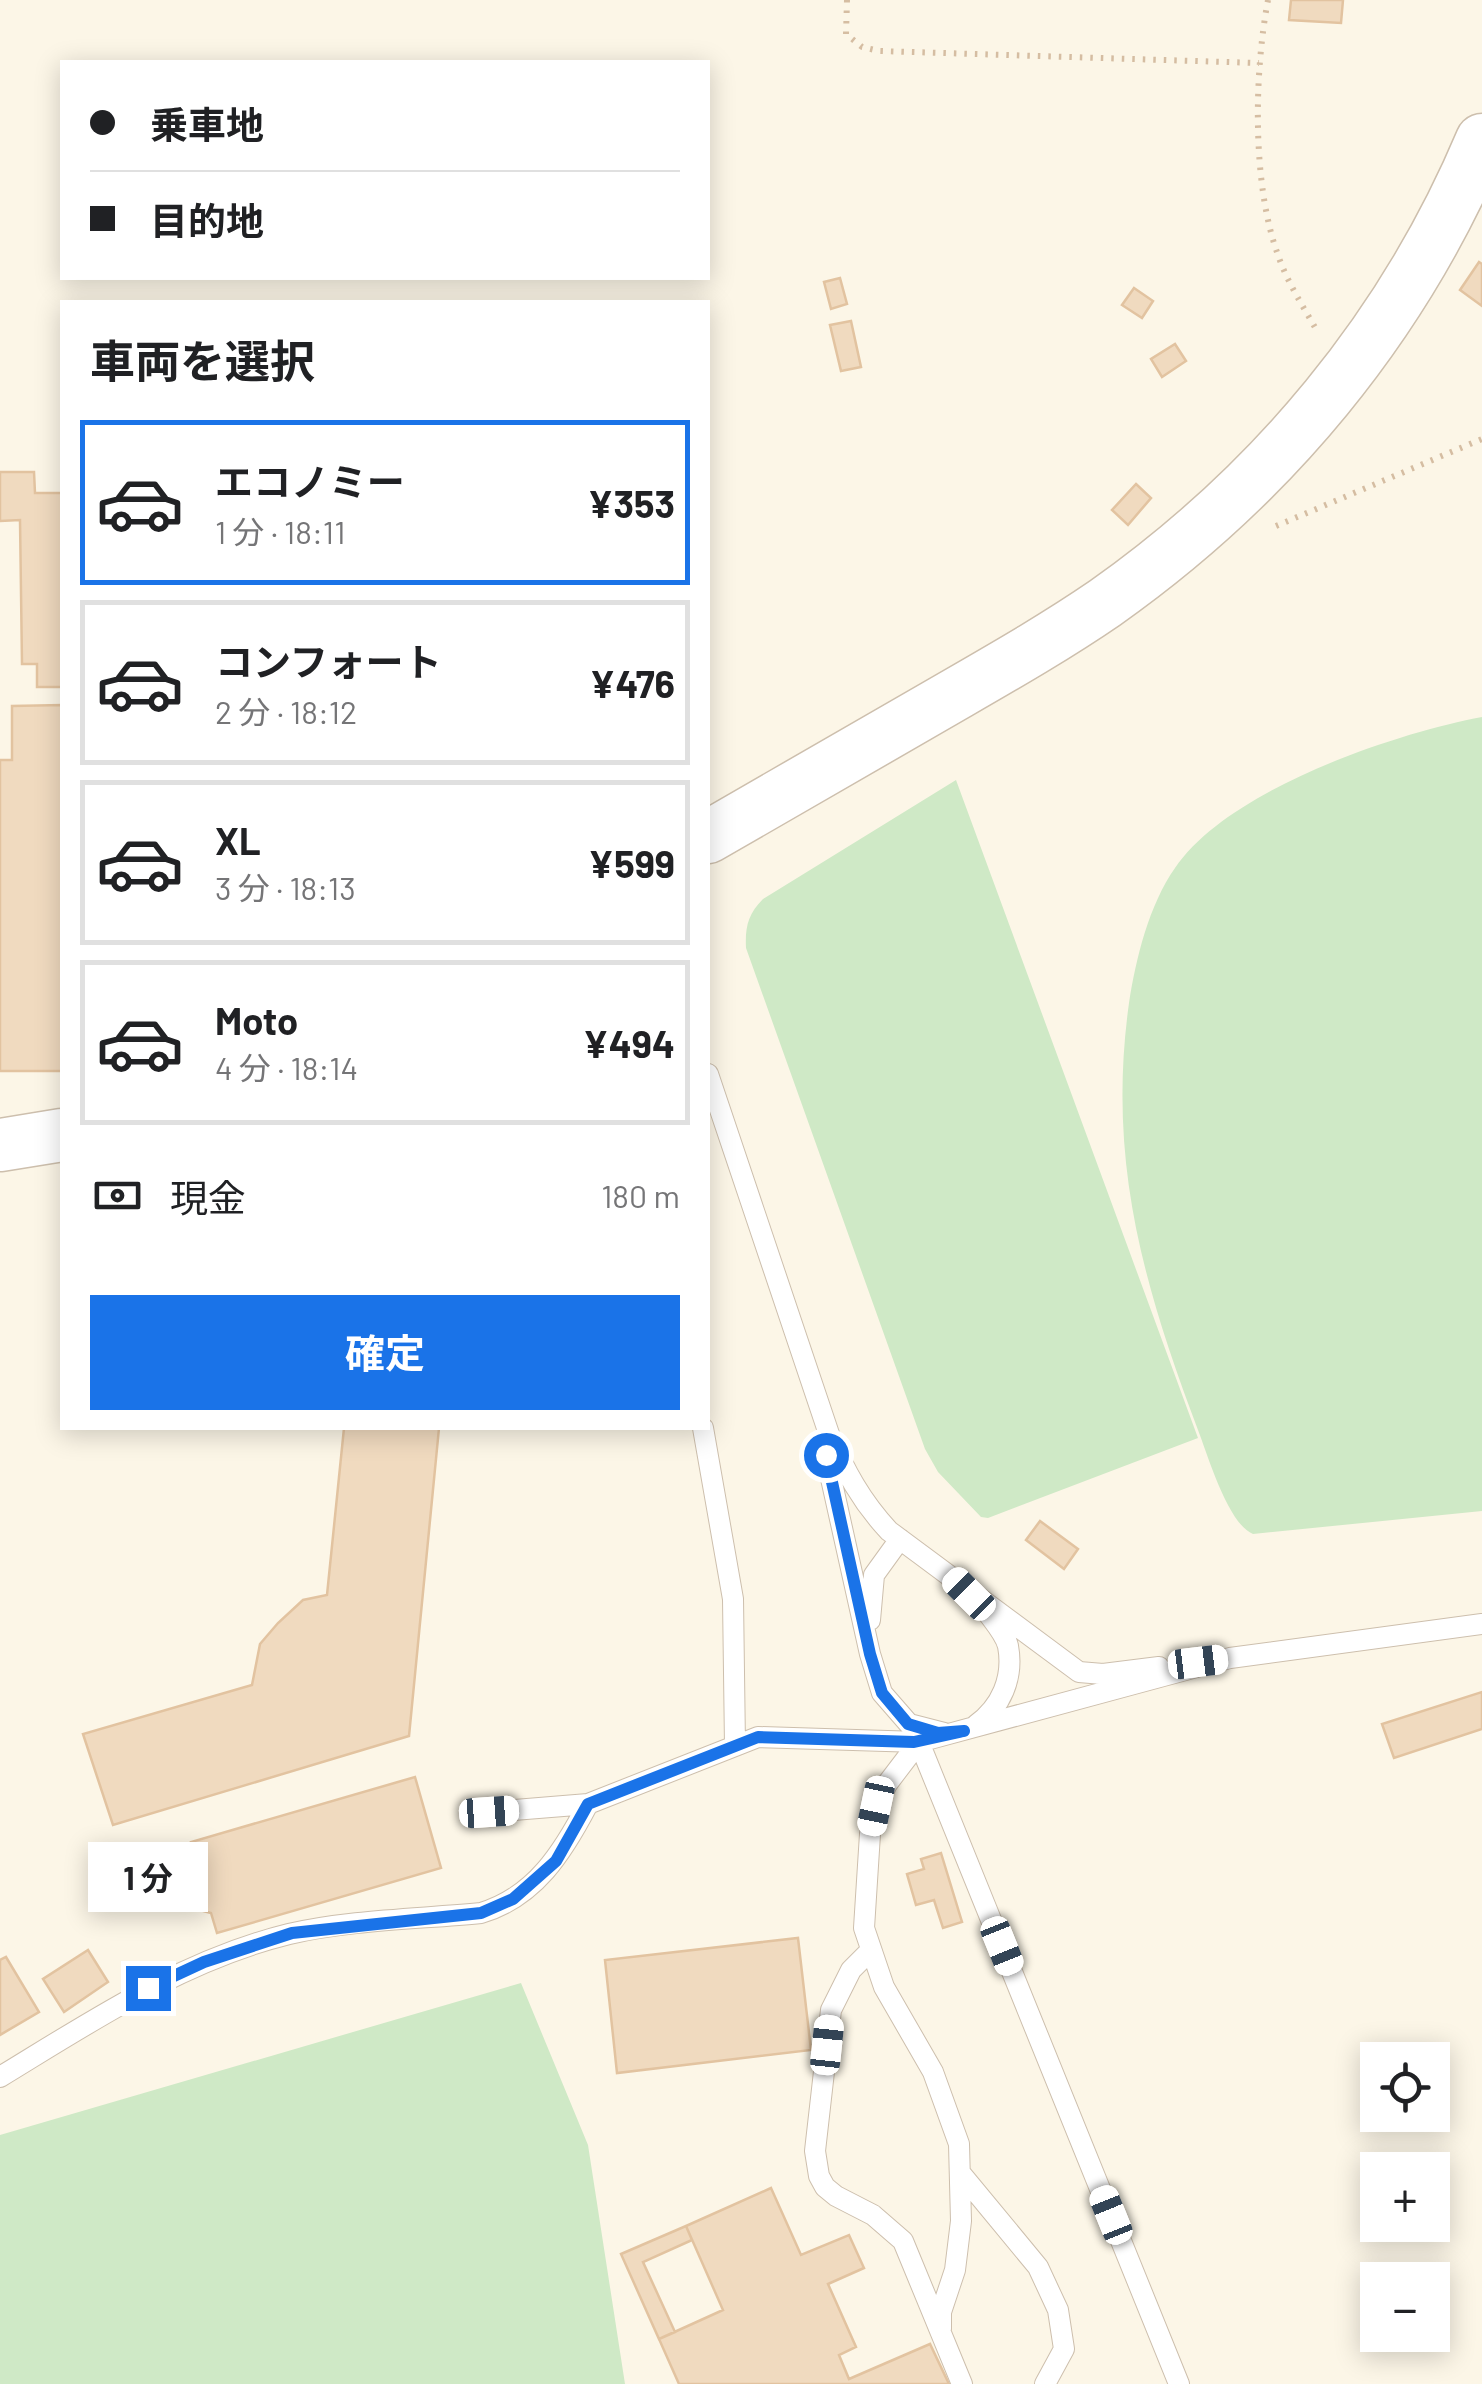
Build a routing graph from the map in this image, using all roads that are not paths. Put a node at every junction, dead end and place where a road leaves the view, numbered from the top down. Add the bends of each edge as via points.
1 (1482, 140) edge
2 (710, 837) edge
3 (710, 1080) edge
4 (60, 1135) edge
5 (0, 1145) edge
6 (809, 1380) junction
7 (703, 1430) edge
8 (900, 1539) junction
9 (953, 1579) junction
10 (1482, 1624) edge
11 (868, 1642) junction
12 (1230, 1658) junction
13 (964, 1731) junction
14 (919, 1742) junction
15 (735, 1746) junction
16 (588, 1804) junction
17 (489, 1812) dead end
18 (870, 1951) junction
19 (0, 2077) edge
20 (962, 2175) junction
21 (940, 2328) junction
22 (962, 2384) edge
23 (1045, 2384) edge
24 (1179, 2384) edge

1 - 2 street via 1420,264 1344,378 1240,494 1116,595 1019,658
3 - 6 lane
4 - 5 street
6 - 8 lane via 850,1482
6 - 11 lane
7 - 15 lane via 733,1600
8 - 9 lane
8 - 11 lane via 874,1575
9 - 12 lane via 1079,1672
9 - 13 lane via 1008,1643 1008,1678 998,1704
10 - 12 lane
11 - 13 lane via 882,1693 902,1718 925,1730
12 - 13 lane
13 - 14 lane
14 - 15 lane via 758,1737
14 - 18 lane via 876,1806 864,1896
14 - 24 lane
15 - 16 lane
16 - 17 lane
16 - 19 lane via 556,1861 495,1909 292,1933 240,1949 126,2000
18 - 20 lane via 933,2072 959,2144
18 - 21 lane via 851,1970 831,2010 819,2176 836,2196 873,2215 902,2242
20 - 21 lane via 956,2270
20 - 23 lane via 1038,2267 1058,2310 1064,2348
21 - 22 lane

